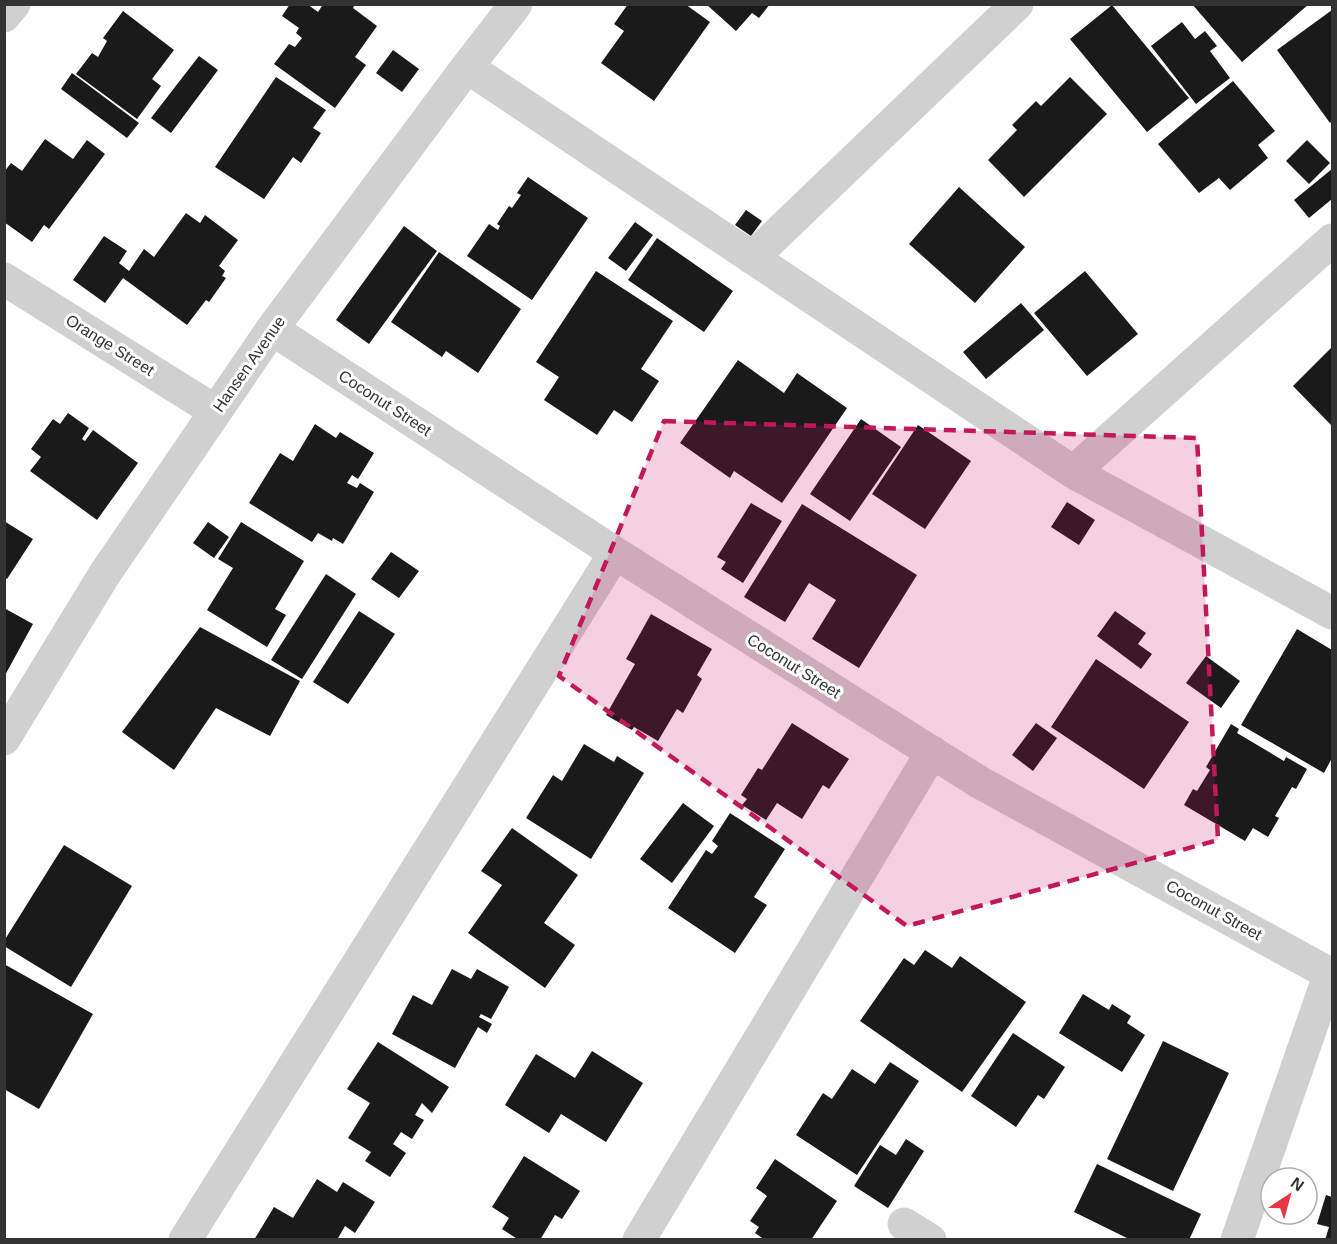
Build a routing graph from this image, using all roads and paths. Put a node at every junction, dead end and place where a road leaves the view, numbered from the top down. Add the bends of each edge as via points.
1 (14, 4) edge
2 (516, 4) edge
3 (1017, 4) edge
4 (4, 16) edge
5 (467, 68) junction
6 (1332, 240) edge
7 (752, 258) junction
8 (4, 279) edge
9 (272, 329) junction
10 (215, 411) junction
11 (1073, 472) junction
12 (615, 553) junction
13 (1332, 613) edge
14 (4, 739) edge
15 (932, 752) junction
16 (1331, 974) edge
17 (185, 1239) edge
18 (639, 1239) edge
19 (1237, 1239) edge

1 - 4 street
2 - 5 street, Hansen Avenue
3 - 7 street
5 - 7 street
5 - 9 street, Hansen Avenue
6 - 11 street
7 - 11 street
8 - 10 street, Orange Street
9 - 10 street, Hansen Avenue
9 - 12 street, Coconut Street
10 - 14 street, Hansen Avenue via 104,575
11 - 13 street
12 - 15 street, Coconut Street
12 - 17 street
15 - 16 street, Coconut Street via 979,783
15 - 18 street
16 - 19 street

